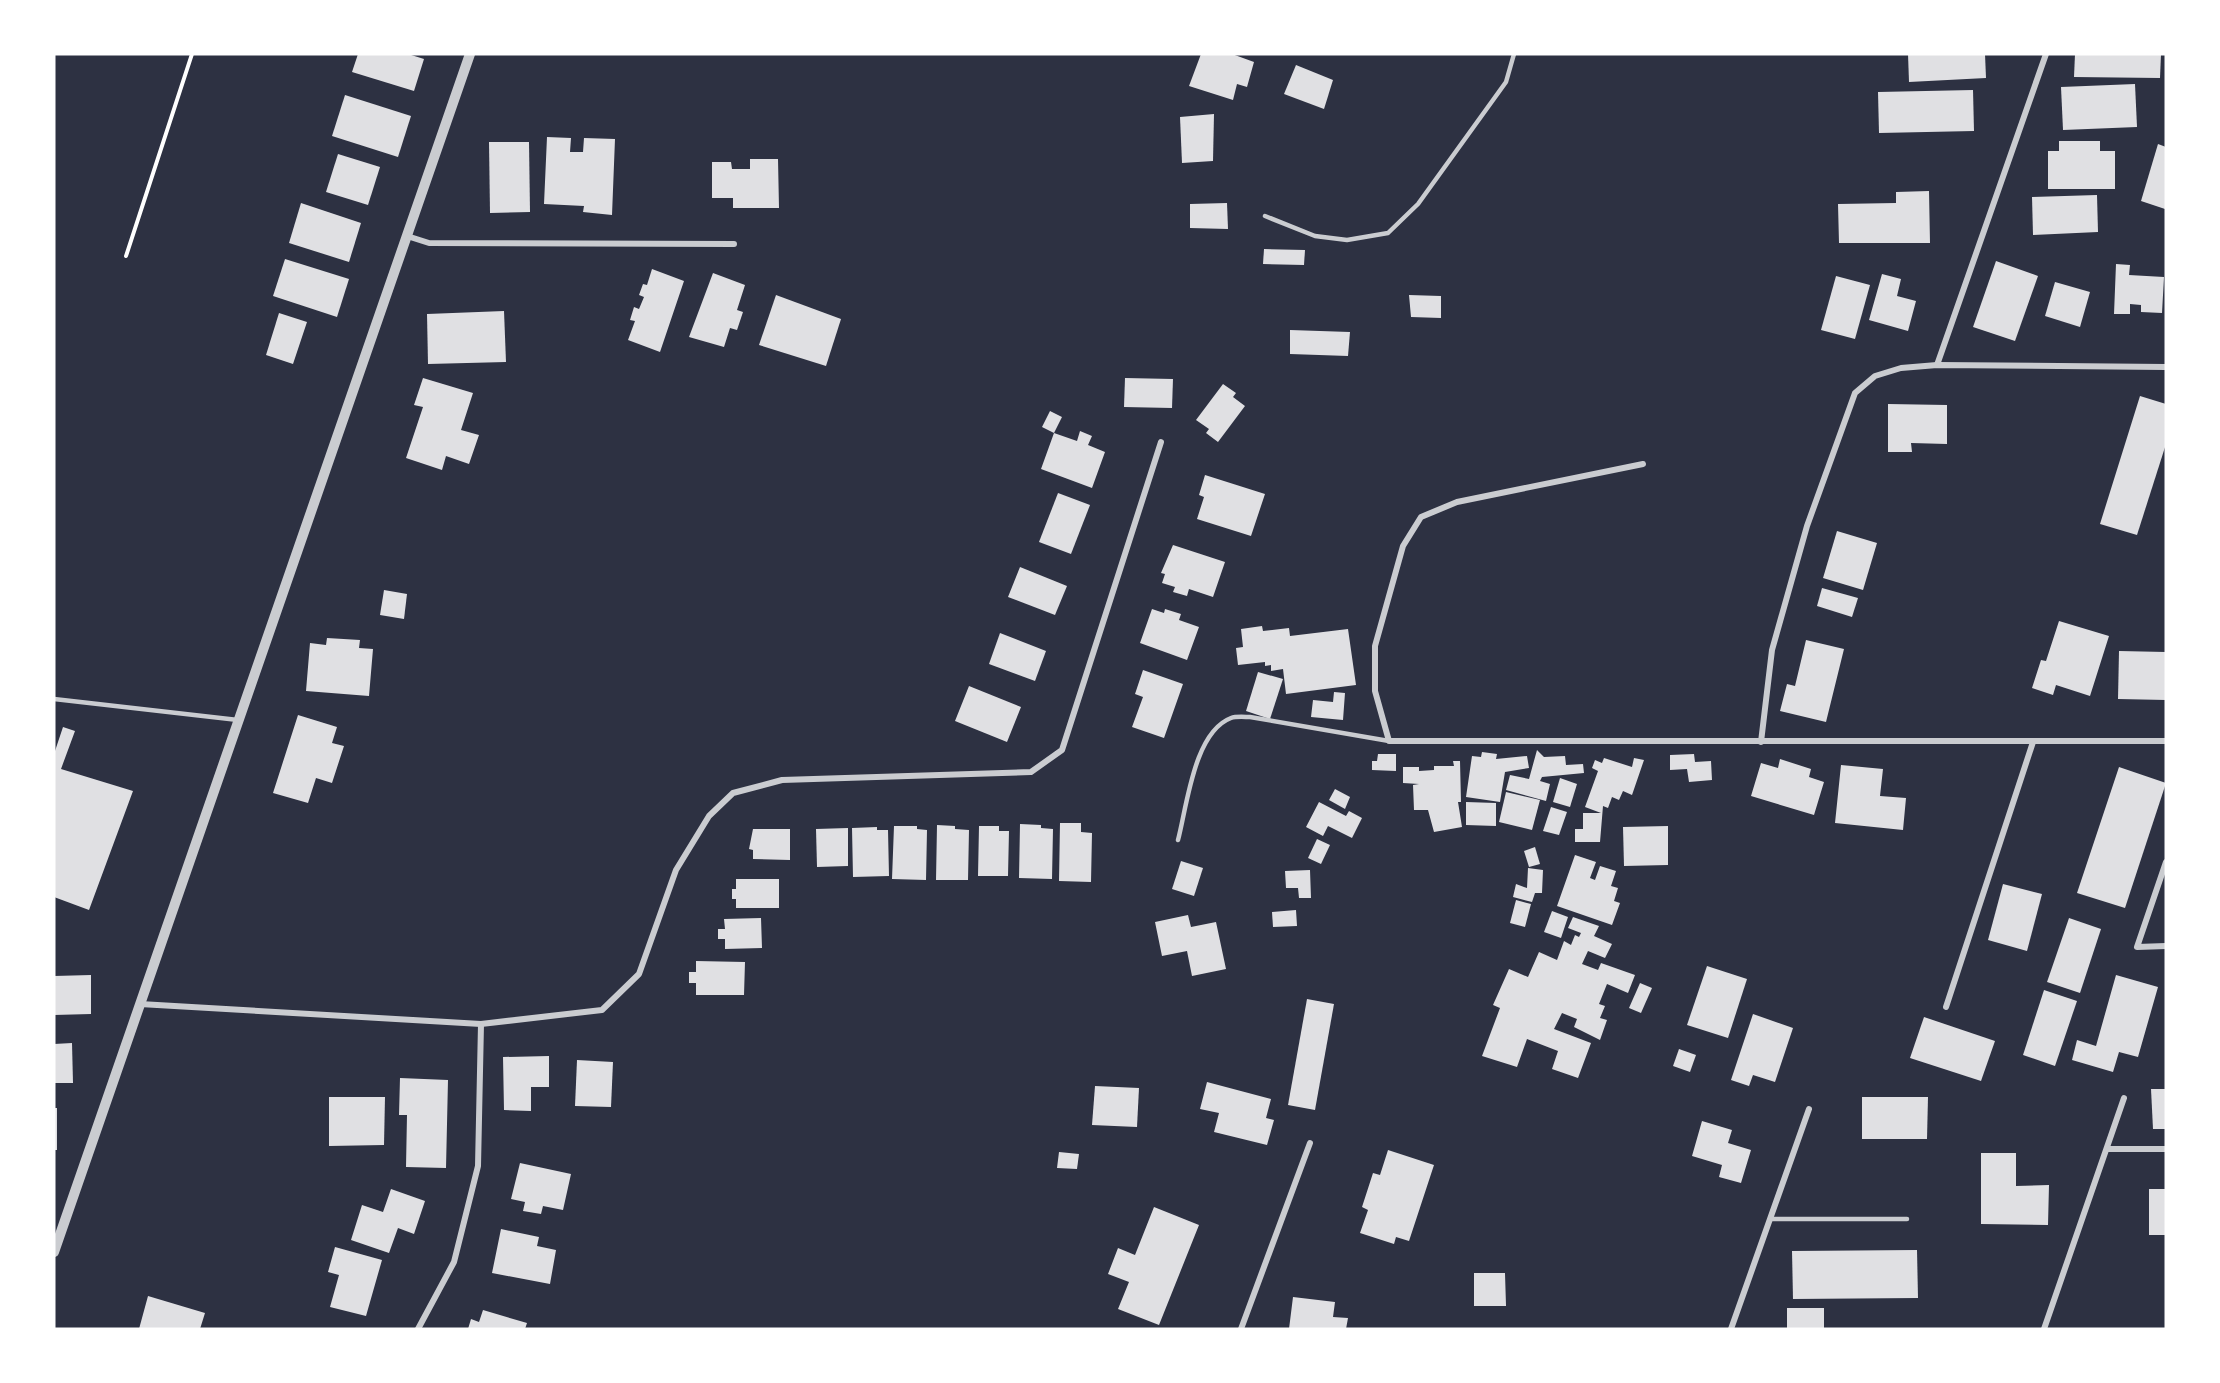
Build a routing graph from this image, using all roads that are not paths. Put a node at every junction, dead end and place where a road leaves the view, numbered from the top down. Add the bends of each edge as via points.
1 (470, 54) edge
2 (1514, 54) edge
3 (2046, 54) edge
4 (1265, 216) dead end
5 (407, 236) junction
6 (734, 244) dead end
7 (1937, 365) junction
8 (2166, 367) edge
9 (1161, 442) dead end
10 (1642, 464) dead end
11 (54, 699) edge
12 (238, 720) junction
13 (1389, 741) junction
14 (2166, 741) edge
15 (1761, 742) junction
16 (2033, 742) junction
17 (1179, 840) dead end
18 (2166, 862) edge
19 (2166, 946) edge
20 (140, 1004) junction
21 (1946, 1007) dead end
22 (481, 1024) junction
23 (2124, 1098) dead end
24 (1809, 1109) dead end
25 (1311, 1143) dead end
26 (2107, 1149) junction
27 (2166, 1149) edge
28 (1770, 1219) junction
29 (1907, 1219) dead end
30 (54, 1251) edge
31 (418, 1329) edge
32 (1241, 1329) edge
33 (1731, 1329) edge
34 (2044, 1329) edge

1 - 5 street
2 - 4 lane via 1506,82 1418,204 1388,233 1347,240 1315,236
3 - 7 street
5 - 6 street via 429,243
5 - 12 street
7 - 8 street
7 - 15 street via 1901,368 1875,376 1855,393 1807,526 1772,650
9 - 22 street via 1062,750 1031,772 782,780 734,793 709,816 676,870 639,974 602,1010
10 - 13 street via 1457,502 1421,517 1403,546 1375,645 1375,691
11 - 12 lane
12 - 20 street
13 - 15 street
13 - 17 lane via 1250,717 1232,718 1215,730 1199,753
14 - 16 street
15 - 16 street
16 - 21 street
18 - 19 street via 2136,946
20 - 22 street
20 - 30 street
22 - 31 street via 478,1166 454,1262
23 - 26 street
24 - 28 street
25 - 32 street
26 - 27 street
26 - 34 street
28 - 29 lane
28 - 33 street

